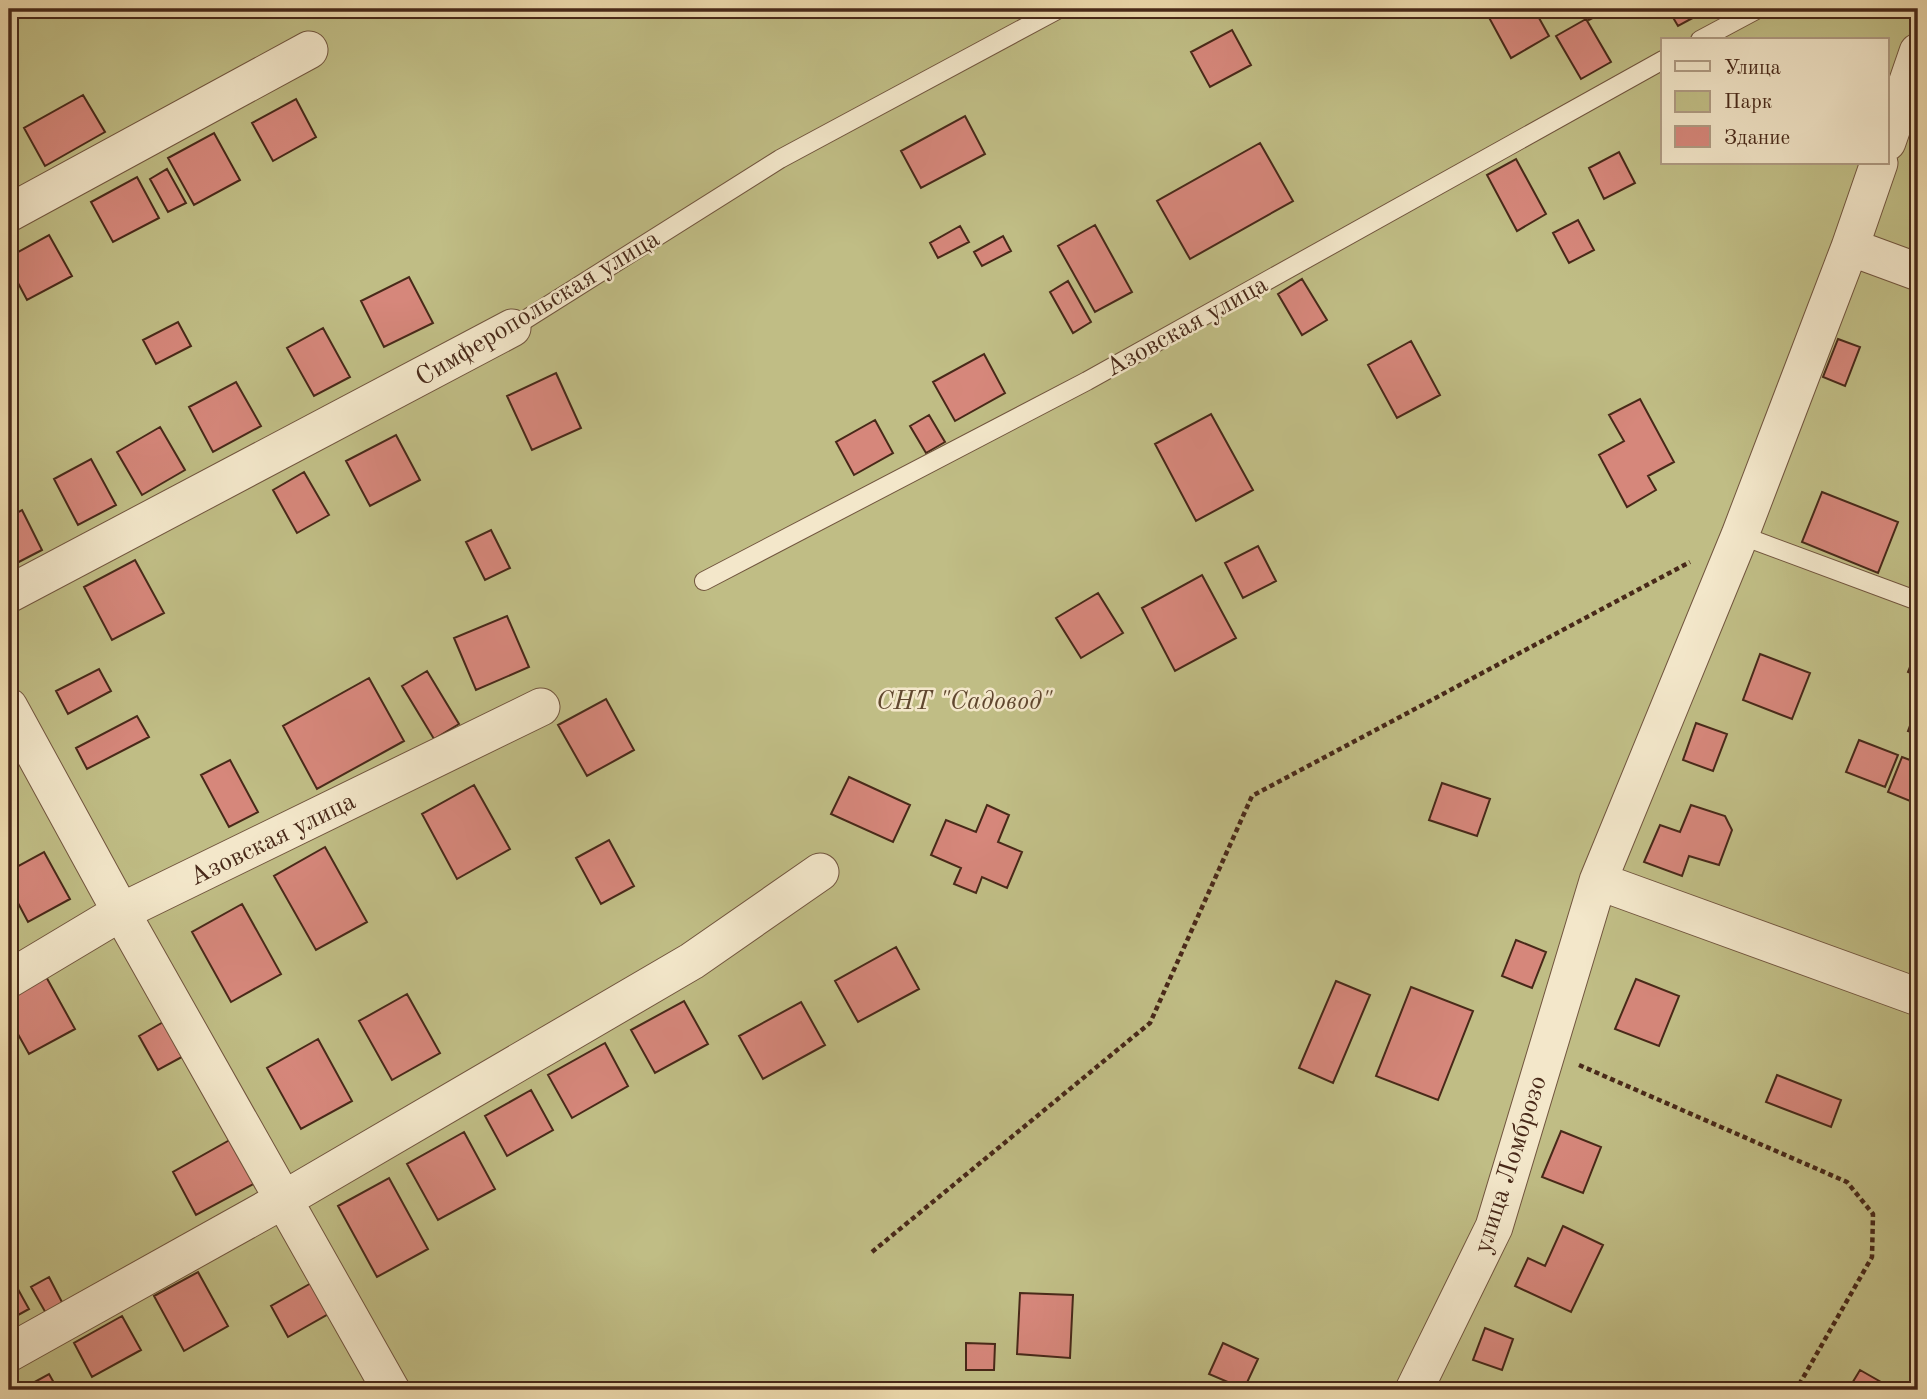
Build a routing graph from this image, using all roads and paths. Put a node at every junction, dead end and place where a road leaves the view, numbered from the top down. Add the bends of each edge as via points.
1 (1059, 9) edge
2 (1758, 9) edge
3 (1704, 38) edge
4 (309, 50) dead end
5 (1918, 52) edge
6 (1661, 61) edge
7 (1888, 139) edge
8 (1880, 164) edge
9 (9, 213) edge
10 (1850, 247) junction
11 (1918, 272) edge
12 (512, 328) joint
13 (1740, 535) junction
14 (1692, 561) dead end
15 (704, 581) dead end
16 (9, 594) edge
17 (1918, 601) edge
18 (9, 707) edge
19 (541, 707) dead end
20 (820, 872) dead end
21 (1598, 881) junction
22 (121, 912) junction
23 (9, 979) edge
24 (1918, 997) edge
25 (1546, 1051) junction
26 (283, 1200) junction
27 (872, 1252) dead end
28 (9, 1353) edge
29 (391, 1390) edge
30 (1414, 1390) edge
31 (1796, 1390) edge

1 - 12 lane, Симферопольская улица via 780,159
2 - 3 lane
4 - 9 street
5 - 7 street
6 - 15 lane, Азовская улица via 1087,381
8 - 10 street, улица Ломброзо
10 - 11 street
10 - 13 street, улица Ломброзо
12 - 16 street, Симферопольская улица
13 - 17 lane
13 - 21 street, улица Ломброзо
14 - 27 path via 1252,796 1150,1023
18 - 22 street
19 - 22 street, Азовская улица
20 - 26 street via 692,961
21 - 24 street
21 - 25 street, улица Ломброзо
22 - 23 street, Азовская улица
22 - 26 street
25 - 30 street, улица Ломброзо via 1494,1227
25 - 31 path via 1847,1182 1872,1214 1872,1257
26 - 28 street
26 - 29 street

